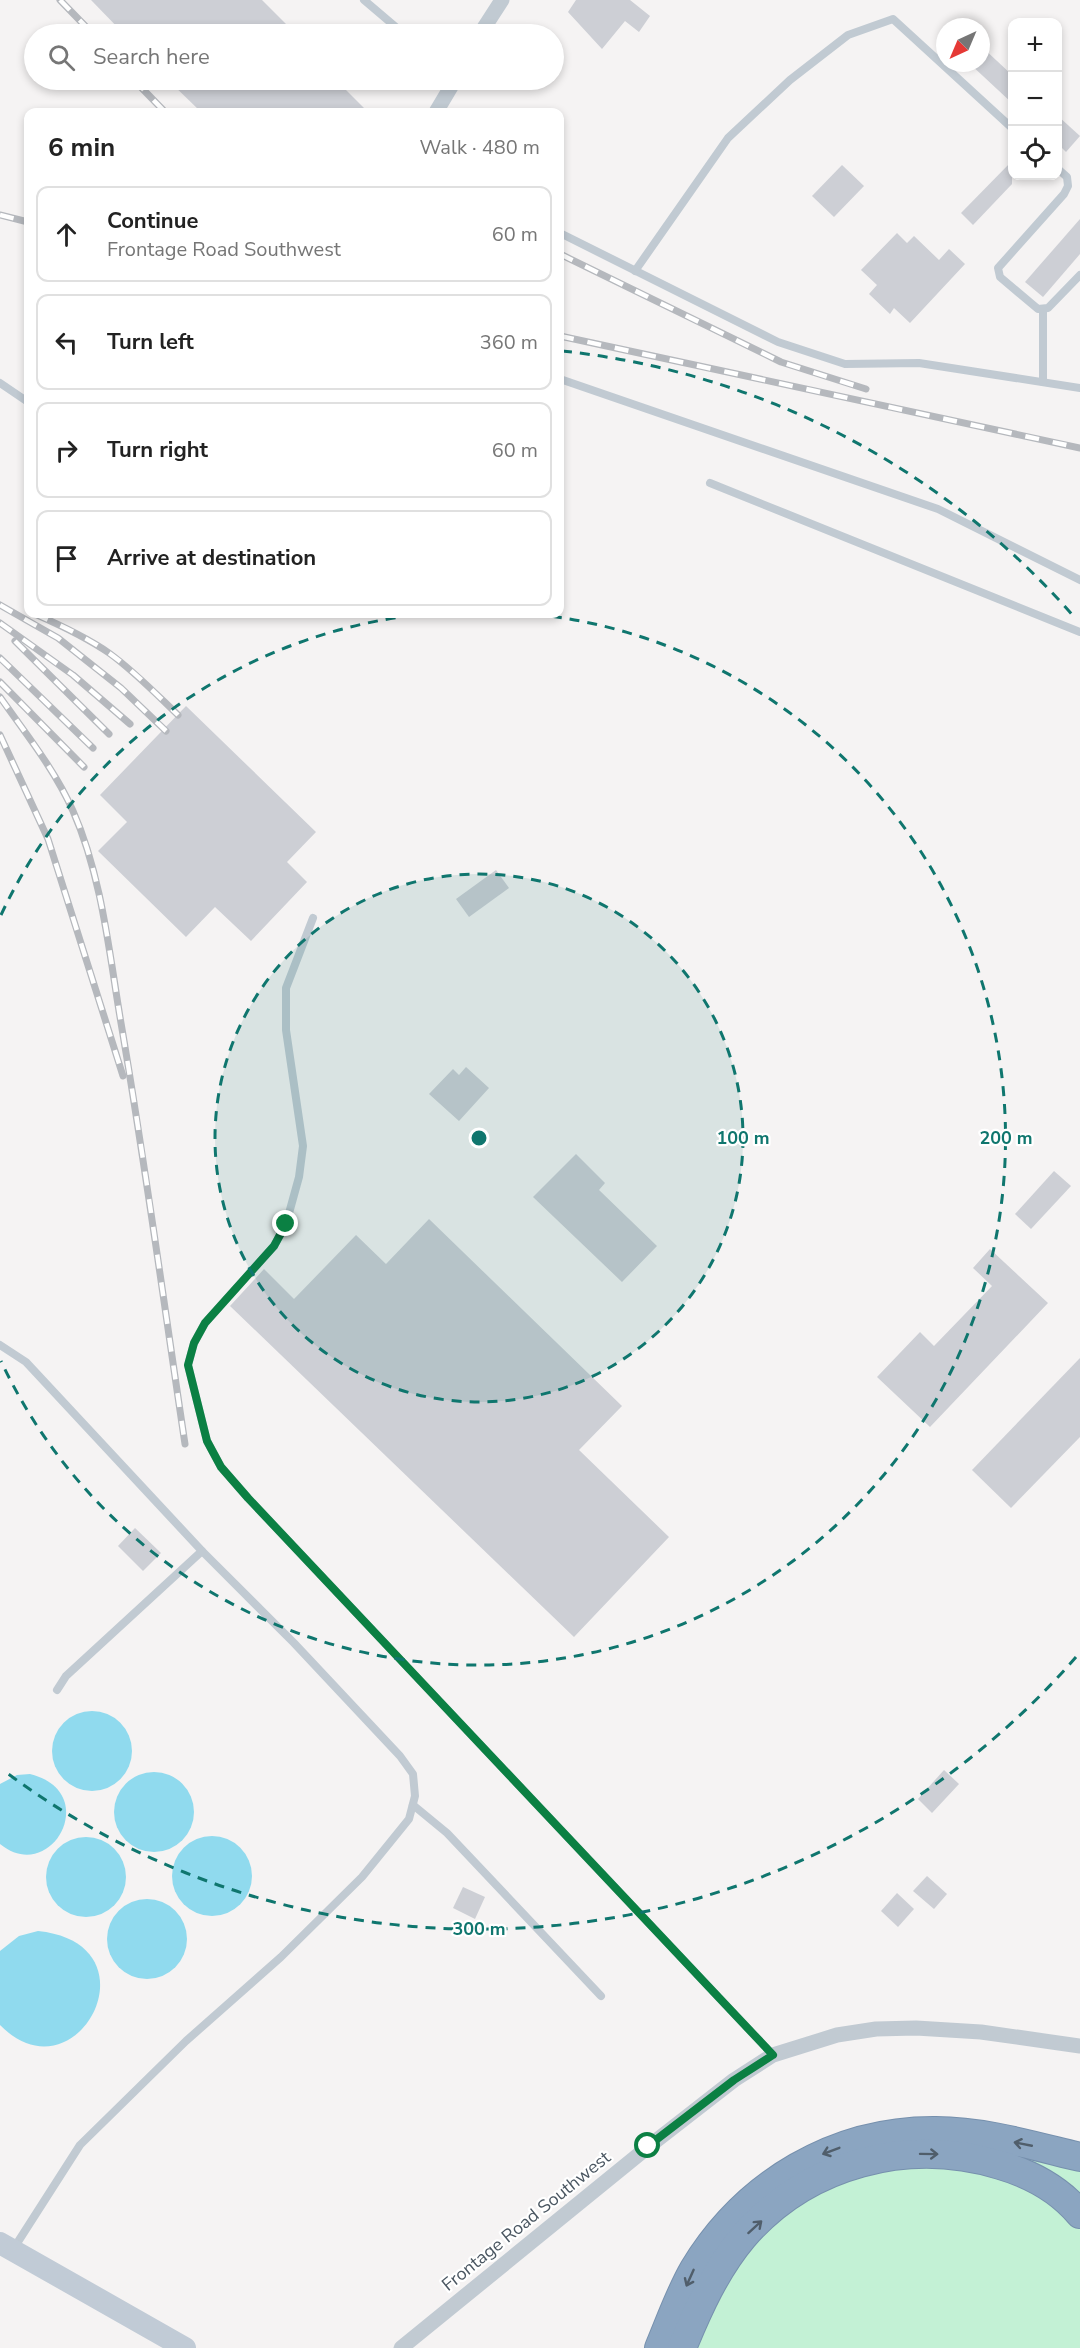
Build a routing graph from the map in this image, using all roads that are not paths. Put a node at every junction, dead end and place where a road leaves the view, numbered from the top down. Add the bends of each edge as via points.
1 (364, 0) edge
2 (502, 0) edge
3 (392, 24) edge
4 (486, 24) edge
5 (449, 90) edge
6 (438, 108) edge
7 (1010, 126) edge
8 (1062, 173) edge
9 (564, 235) edge
10 (635, 270) junction
11 (1080, 275) edge
12 (1043, 309) junction
13 (564, 380) edge
14 (1043, 382) junction
15 (0, 383) edge
16 (1080, 388) edge
17 (24, 399) edge
18 (711, 483) dead end
19 (1080, 580) edge
20 (1080, 632) edge
21 (313, 918) dead end
22 (0, 1344) edge
23 (202, 1551) junction
24 (57, 1690) dead end
25 (413, 1805) junction
26 (601, 1996) dead end
27 (1080, 2046) edge
28 (773, 2055) junction
29 (1080, 2157) edge
30 (1080, 2214) edge
31 (6, 2246) edge
32 (185, 2348) edge
33 (401, 2348) edge
34 (659, 2348) edge
35 (682, 2348) edge

1 - 3 lane
2 - 4 street
5 - 6 street
7 - 10 lane via 894,19 848,35 790,80 728,138
8 - 12 lane via 1068,186 1064,194 998,268 1000,277
9 - 10 lane
10 - 14 lane via 778,342 845,364 919,363
11 - 12 lane
12 - 14 lane
13 - 19 lane via 938,509
14 - 16 lane
15 - 17 lane
18 - 20 lane
21 - 28 lane via 286,988 286,1030 303,1146 299,1177 286,1224 274,1246 205,1323 194,1343 188,1365 207,1441 221,1467 248,1498
22 - 23 lane via 26,1362
23 - 24 lane via 66,1676
23 - 25 lane via 400,1756 412,1774
25 - 26 lane via 447,1833
25 - 31 lane via 409,1819 362,1877 80,2145
27 - 28 street, Frontage Road Southwest via 981,2032 876,2029 837,2035
28 - 33 street, Frontage Road Southwest via 648,2146
29 -> 34 highway via 938,2131 896,2133 813,2158 768,2184 728,2223 694,2269
35 -> 30 highway via 715,2278 744,2237 784,2200 855,2163 904,2154 975,2157 1022,2172 1049,2186
31 - 32 main road

